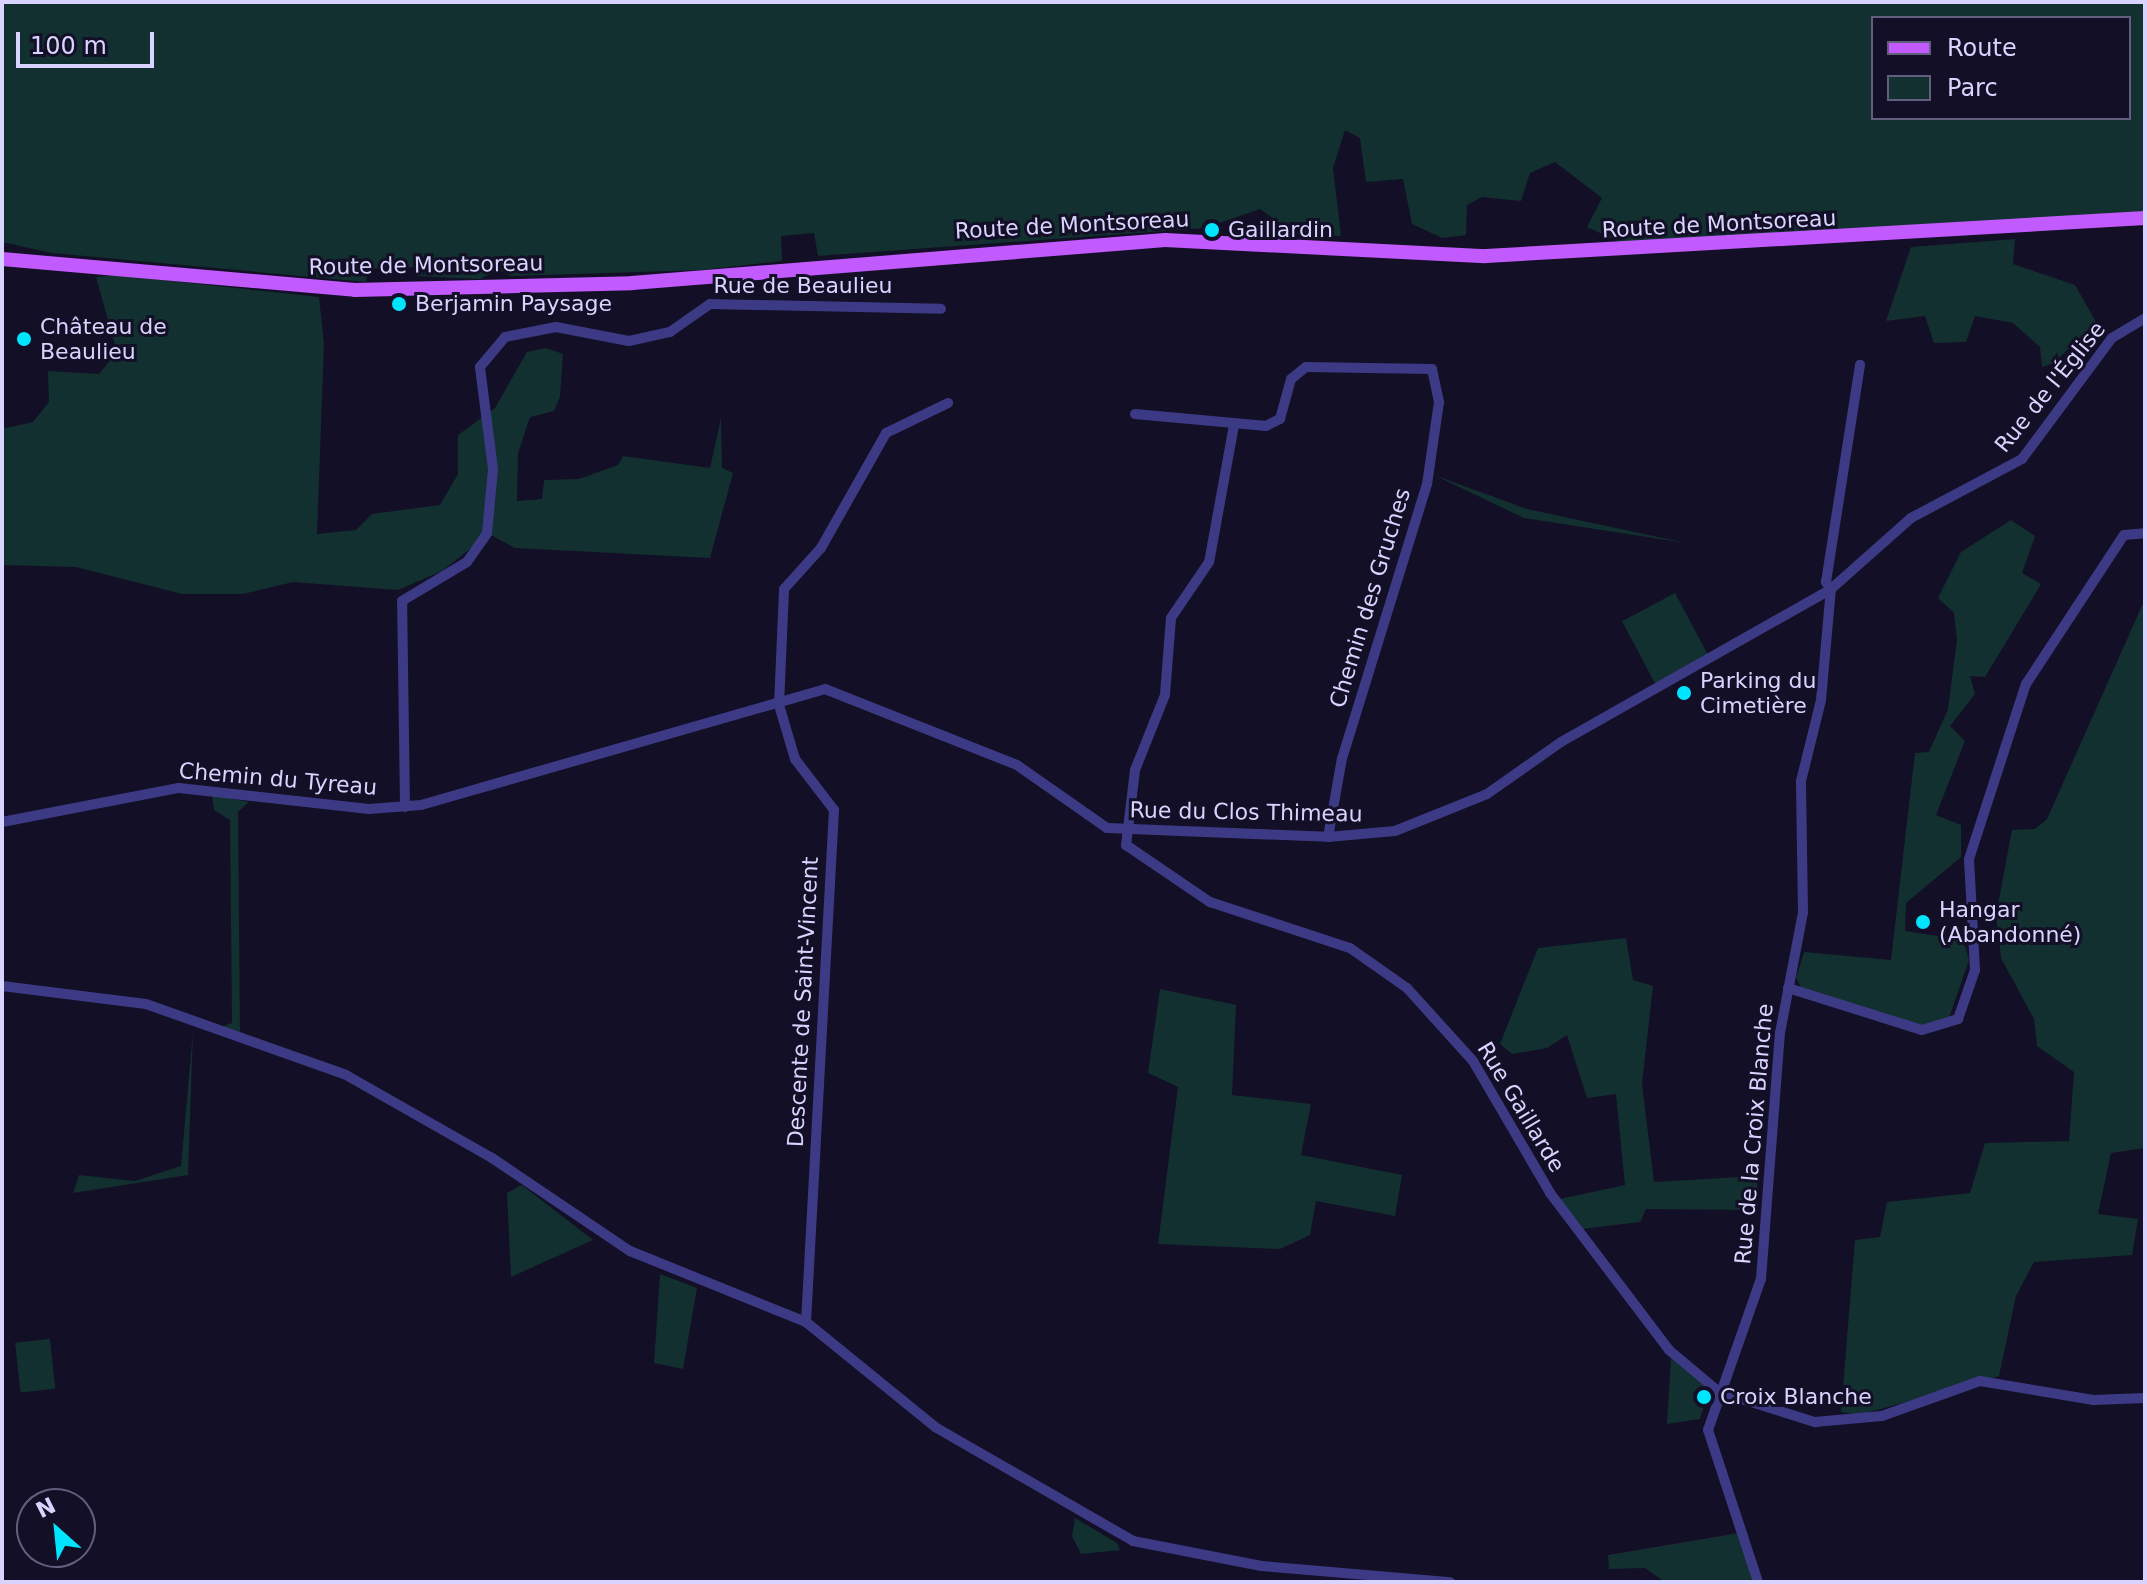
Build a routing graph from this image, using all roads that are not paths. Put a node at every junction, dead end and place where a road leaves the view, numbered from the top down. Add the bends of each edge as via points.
1 (2145, 218) edge
2 (2, 259) edge
3 (941, 309) dead end
4 (2145, 318) edge
5 (1860, 365) dead end
6 (948, 403) dead end
7 (1135, 414) dead end
8 (1234, 425) junction
9 (2145, 533) edge
10 (1831, 589) junction
11 (778, 701) junction
12 (405, 807) junction
13 (2, 822) edge
14 (1098, 825) junction
15 (1127, 832) junction
16 (1328, 837) junction
17 (1126, 845) junction
18 (2, 986) edge
19 (1788, 988) junction
20 (806, 1322) junction
21 (1719, 1392) junction
22 (2145, 1398) edge
23 (1450, 1582) edge
24 (1758, 1582) edge

1 - 2 main road, Route de Montsoreau via 1499,255 1165,240 632,283 355,290
3 - 12 street, Rue de Beaulieu via 710,304 670,332 629,341 548,327 508,336 480,367 493,469 487,533 467,562 402,601
4 - 10 street, Rue de l'Église via 2112,338 2022,459 1911,518
5 - 10 street, Rue de la Croix Blanche via 1826,582
6 - 11 street via 886,433 821,548 788,579
7 - 8 street
8 - 15 street via 1209,562 1174,610 1165,695 1135,770
8 - 16 street, Chemin des Gruches via 1280,419 1291,379 1306,367 1432,369 1439,402 1427,484 1342,758
9 - 19 street via 2124,535 2026,684 1969,859 1975,970 1958,1019 1922,1030
10 - 16 street, Rue du Clos Thimeau via 1561,742 1447,816
10 - 19 street, Rue de la Croix Blanche via 1821,700 1801,781 1806,880
11 - 12 street, Chemin du Tyreau
11 - 14 street, Rue du Clos Thimeau via 825,689 865,700 1017,765
11 - 20 street, Descente de Saint-Vincent via 795,759 834,810
12 - 13 street, Chemin du Tyreau via 179,788
14 - 15 street, Rue du Clos Thimeau
14 - 17 street, Rue Gaillarde
15 - 16 street, Rue du Clos Thimeau
15 - 17 street
17 - 21 street, Rue Gaillarde via 1210,902 1350,948 1407,988 1473,1061 1550,1193 1669,1350
18 - 20 street via 146,1004 346,1075 492,1158 630,1251
19 - 21 street, Rue de la Croix Blanche via 1761,1279
20 - 23 street via 935,1427 1133,1541 1262,1566
21 - 22 street via 1815,1422 1882,1416 1980,1381 2093,1400
21 - 24 street, Rue de la Croix Blanche via 1708,1430 1712,1450

